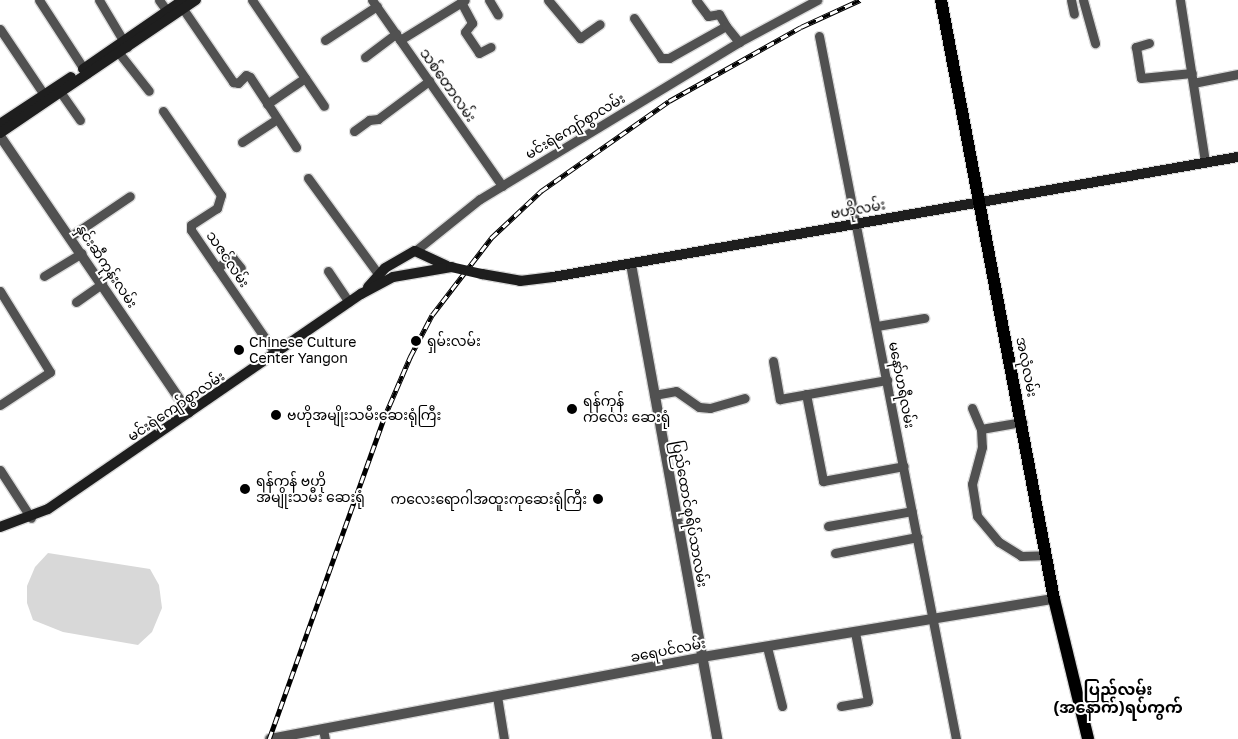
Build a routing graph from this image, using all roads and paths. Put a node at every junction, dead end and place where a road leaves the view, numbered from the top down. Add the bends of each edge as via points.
1 (40, 0) edge
2 (99, 0) edge
3 (159, 0) edge
4 (196, 0) edge
5 (252, 0) edge
6 (489, 0) edge
7 (548, 0) edge
8 (696, 0) edge
9 (817, 0) edge
10 (941, 0) edge
11 (1071, 0) edge
12 (1083, 0) edge
13 (1180, 0) edge
14 (463, 1) edge
15 (374, 3) edge
16 (182, 4) edge
17 (170, 14) junction
18 (1074, 14) dead end
19 (498, 15) dead end
20 (634, 18) dead end
21 (600, 24) dead end
22 (726, 26) junction
23 (0, 29) edge
24 (819, 36) dead end
25 (398, 37) junction
26 (325, 40) dead end
27 (739, 42) junction
28 (1095, 43) dead end
29 (1149, 43) dead end
30 (124, 47) junction
31 (490, 47) dead end
32 (365, 57) dead end
33 (85, 72) junction
34 (1238, 74) edge
35 (305, 78) junction
36 (1192, 78) junction
37 (428, 81) junction
38 (149, 91) dead end
39 (61, 93) junction
40 (47, 99) junction
41 (267, 104) junction
42 (324, 106) dead end
43 (163, 111) dead end
44 (277, 118) junction
45 (80, 120) dead end
46 (0, 124) edge
47 (354, 131) dead end
48 (0, 134) edge
49 (242, 142) dead end
50 (296, 147) dead end
51 (1238, 157) edge
52 (1205, 162) junction
53 (308, 178) dead end
54 (502, 186) junction
55 (130, 196) dead end
56 (981, 202) junction
57 (857, 223) junction
58 (70, 236) junction
59 (415, 251) junction
60 (82, 253) junction
61 (426, 257) junction
62 (631, 264) junction
63 (451, 267) junction
64 (217, 268) junction
65 (241, 268) dead end
66 (422, 270) junction
67 (328, 271) dead end
68 (382, 272) junction
69 (44, 276) dead end
70 (393, 278) junction
71 (102, 284) junction
72 (0, 291) edge
73 (361, 294) junction
74 (76, 302) dead end
75 (349, 302) junction
76 (924, 318) dead end
77 (877, 326) junction
78 (276, 354) junction
79 (773, 361) dead end
80 (887, 380) junction
81 (806, 394) junction
82 (654, 395) junction
83 (745, 398) dead end
84 (0, 405) edge
85 (972, 408) dead end
86 (189, 413) junction
87 (1022, 422) junction
88 (981, 429) junction
89 (904, 466) junction
90 (0, 470) edge
91 (912, 511) junction
92 (31, 518) junction
93 (828, 526) dead end
94 (0, 527) edge
95 (917, 537) junction
96 (835, 553) dead end
97 (1046, 555) junction
98 (1054, 599) junction
99 (933, 620) junction
100 (855, 632) junction
101 (767, 647) junction
102 (702, 657) junction
103 (497, 696) junction
104 (782, 706) dead end
105 (841, 706) dead end
106 (324, 734) edge
107 (270, 739) edge
108 (504, 739) edge
109 (717, 739) edge
110 (956, 739) edge
111 (1088, 739) edge

1 - 33 street
2 - 30 street
3 - 17 street
4 - 16 main road
5 - 35 street
6 - 19 street
7 - 21 street via 580,38
8 - 22 street via 708,16 719,14
9 - 27 street, မင်းရဲကျော်စွာလမ်း
10 - 56 main road, အလုံလမ်း
11 - 18 street
12 - 28 street
13 - 36 street
14 - 25 street
14 - 31 street via 472,23 464,31 479,53
15 - 25 street, သစ်တောလမ်း
15 - 26 street
16 - 17 main road
16 - 41 street via 233,82 238,83 248,75
17 - 30 main road
20 - 22 street via 661,58 665,59
22 - 27 street
23 - 40 street
24 - 57 street, မနော်ဟရီလမ်း
25 - 32 street
25 - 37 street, သစ်တောလမ်း
27 - 54 street, မင်းရဲကျော်စွာလမ်း
29 - 36 street via 1136,47 1141,78
30 - 33 main road
30 - 38 street
33 - 39 main road
33 - 40 main road
34 - 36 street
35 - 41 street
35 - 42 street
36 - 52 street
37 - 47 street via 378,118 369,120
37 - 54 street, သစ်တောလမ်း
39 - 40 main road
39 - 45 street
40 - 46 main road
40 - 48 main road
41 - 44 street
43 - 64 street, သဇင်လမ်း via 221,195 217,208 190,228
44 - 49 street
44 - 50 street
48 - 58 street, နှင်းဆီကုန်းလမ်း
51 - 52 main road, ဗဟိုလမ်း
52 - 56 main road, ဗဟိုလမ်း
53 - 68 street
54 - 59 street, မင်းရဲကျော်စွာလမ်း via 480,199
55 - 58 street
56 - 57 main road, ဗဟိုလမ်း
56 - 87 main road, အလုံလမ်း
57 - 62 main road, ဗဟိုလမ်း
57 - 77 street, မနော်ဟရီလမ်း
58 - 60 street, နှင်းဆီကုန်းလမ်း
59 - 61 main road
59 - 68 main road, မင်းရဲကျော်စွာလမ်း
60 - 69 street
60 - 71 street, နှင်းဆီကုန်းလမ်း
61 - 63 main road
61 - 66 main road via 428,264
62 - 63 main road, ဗဟိုလမ်း, bridge via 520,281
62 - 82 street, ပြည်ထောင်စုရိပ်သာလမ်း
63 - 66 main road, မင်းရဲကျော်စွာလမ်း
64 - 65 street via 232,257
64 - 78 street, သဇင်လမ်း
66 - 70 main road, မင်းရဲကျော်စွာလမ်း
67 - 75 street
68 - 70 main road
68 - 73 main road, မင်းရဲကျော်စွာလမ်း
70 - 73 main road, မင်းရဲကျော်စွာလမ်း
71 - 74 street
71 - 86 street, နှင်းဆီကုန်းလမ်း
72 - 84 street via 50,371
73 - 75 main road, မင်းရဲကျော်စွာလမ်း
75 - 78 main road, မင်းရဲကျော်စွာလမ်း
76 - 77 street
77 - 80 street, မနော်ဟရီလမ်း
78 - 86 main road, မင်းရဲကျော်စွာလမ်း
79 - 81 street via 780,399
80 - 81 street
80 - 89 street, မနော်ဟရီလမ်း
81 - 89 street via 823,481
82 - 83 street via 676,391 704,408
82 - 102 street, ပြည်ထောင်စုရိပ်သာလမ်း
85 - 88 street
86 - 92 main road, မင်းရဲကျော်စွာလမ်း
87 - 88 street
87 - 97 main road, အလုံလမ်း
88 - 97 street via 982,447 972,484 977,516 999,542 1021,556
89 - 91 street, မနော်ဟရီလမ်း
90 - 92 street
91 - 93 street
91 - 95 street, မနော်ဟရီလမ်း
92 - 94 main road, မင်းရဲကျော်စွာလမ်း
95 - 96 street
95 - 99 street, မနော်ဟရီလမ်း
97 - 98 main road, အလုံလမ်း
98 - 99 street, ခရေပင်လမ်း
98 - 111 main road, အလုံလမ်း
99 - 100 street, ခရေပင်လမ်း
99 - 110 street, မနော်ဟရီလမ်း
100 - 101 street, ခရေပင်လမ်း
100 - 105 street via 868,700
101 - 102 street, ခရေပင်လမ်း
101 - 104 street
102 - 103 street, ခရေပင်လမ်း
102 - 109 street, ပြည်ထောင်စုရိပ်သာလမ်း
103 - 106 street, ခရေပင်လမ်း
103 - 108 street
106 - 107 street, ခရေပင်လမ်း

